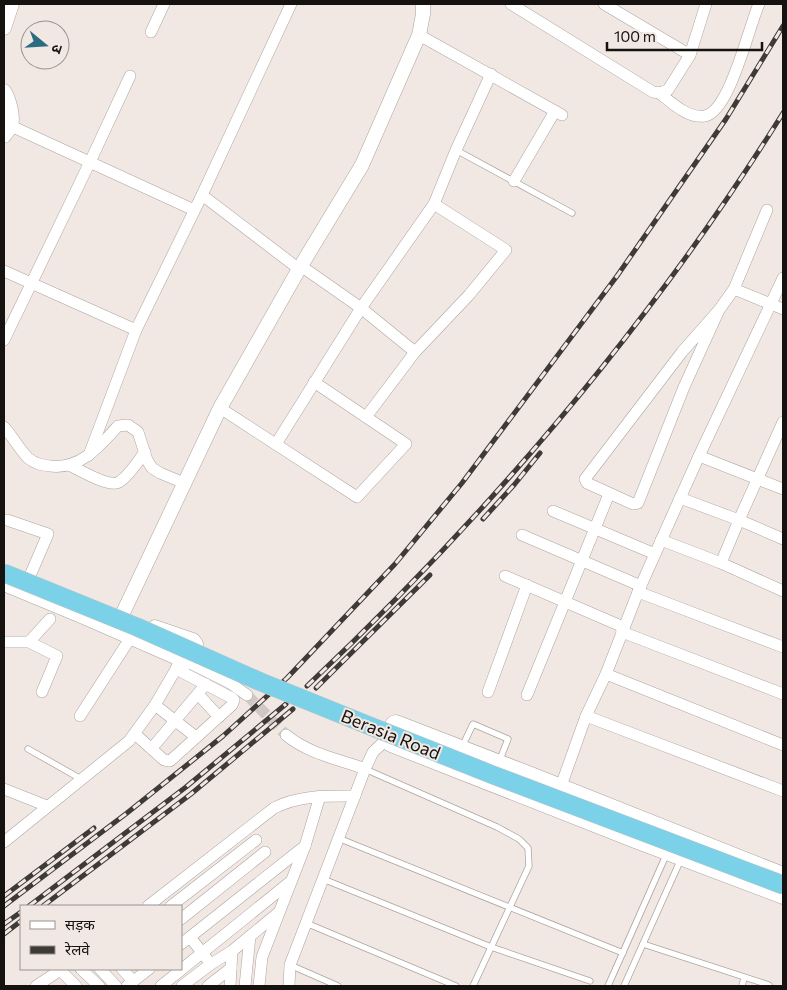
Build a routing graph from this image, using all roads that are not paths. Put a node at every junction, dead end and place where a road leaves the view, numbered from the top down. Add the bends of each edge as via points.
1 (12, 4) edge
2 (164, 4) edge
3 (291, 4) edge
4 (423, 4) edge
5 (511, 4) edge
6 (604, 4) edge
7 (706, 4) edge
8 (759, 4) edge
9 (5, 20) edge
10 (151, 32) dead end
11 (419, 35) junction
12 (690, 55) junction
13 (491, 74) junction
14 (130, 76) dead end
15 (4, 91) edge
16 (658, 92) junction
17 (7, 131) edge
18 (456, 150) junction
19 (90, 162) junction
20 (514, 182) junction
21 (202, 195) junction
22 (434, 204) junction
23 (194, 210) junction
24 (767, 210) dead end
25 (572, 213) dead end
26 (300, 268) junction
27 (4, 271) edge
28 (783, 278) edge
29 (30, 284) junction
30 (734, 289) junction
31 (770, 304) junction
32 (361, 308) junction
33 (783, 309) edge
34 (719, 310) junction
35 (136, 330) junction
36 (4, 340) edge
37 (415, 352) junction
38 (314, 382) junction
39 (220, 408) junction
40 (366, 417) junction
41 (783, 422) edge
42 (4, 427) edge
43 (276, 444) junction
44 (145, 452) junction
45 (89, 455) junction
46 (699, 456) junction
47 (69, 465) junction
48 (758, 479) junction
49 (184, 483) junction
50 (783, 489) edge
51 (609, 494) junction
52 (680, 498) junction
53 (553, 511) dead end
54 (7, 520) dead end
55 (739, 520) junction
56 (596, 529) junction
57 (522, 535) dead end
58 (783, 539) edge
59 (661, 540) junction
60 (655, 554) junction
61 (583, 560) junction
62 (722, 563) junction
63 (4, 567) edge
64 (4, 573) edge
65 (505, 576) dead end
66 (29, 578) junction
67 (4, 584) edge
68 (527, 585) junction
69 (640, 589) junction
70 (783, 591) edge
71 (566, 601) junction
72 (122, 614) junction
73 (50, 619) dead end
74 (622, 632) junction
75 (131, 637) junction
76 (4, 642) edge
77 (28, 642) junction
78 (783, 647) edge
79 (182, 663) junction
80 (606, 674) junction
81 (206, 684) junction
82 (42, 692) dead end
83 (488, 692) dead end
84 (198, 694) junction
85 (783, 694) edge
86 (247, 695) tunnel mouth
87 (527, 696) dead end
88 (155, 705) junction
89 (80, 716) dead end
90 (586, 716) junction
91 (219, 717) junction
92 (175, 720) junction
93 (135, 734) junction
94 (286, 735) tunnel mouth
95 (196, 737) junction
96 (386, 740) junction
97 (783, 745) edge
98 (152, 748) junction
99 (462, 748) junction
100 (28, 749) dead end
101 (499, 762) junction
102 (365, 769) junction
103 (81, 779) junction
104 (561, 786) junction
105 (5, 791) edge
106 (783, 791) edge
107 (320, 796) junction
108 (354, 796) junction
109 (47, 806) junction
110 (248, 828) junction
111 (338, 838) junction
112 (256, 840) junction
113 (4, 842) edge
114 (305, 846) junction
115 (265, 852) junction
116 (667, 853) junction
117 (681, 858) junction
118 (199, 866) junction
119 (278, 868) junction
120 (783, 874) edge
121 (209, 878) junction
122 (323, 879) junction
123 (292, 881) junction
124 (783, 885) edge
125 (219, 889) junction
126 (783, 897) edge
127 (231, 904) junction
128 (149, 905) edge
129 (172, 905) edge
130 (510, 907) junction
131 (279, 912) junction
132 (182, 918) edge
133 (306, 923) junction
134 (250, 936) junction
135 (186, 940) edge
136 (643, 944) junction
137 (491, 947) junction
138 (232, 951) junction
139 (623, 952) junction
140 (203, 953) junction
141 (211, 964) junction
142 (290, 965) junction
143 (231, 968) junction
144 (182, 969) edge
145 (61, 970) edge
146 (82, 970) edge
147 (101, 970) edge
148 (123, 970) edge
149 (144, 970) edge
150 (181, 970) edge
151 (744, 978) junction
152 (590, 981) dead end
153 (52, 982) edge
154 (130, 984) edge
155 (215, 985) edge
156 (768, 985) edge
157 (36, 986) edge
158 (76, 986) edge
159 (99, 986) edge
160 (116, 986) edge
161 (160, 986) edge
162 (182, 986) edge
163 (230, 986) edge
164 (245, 986) edge
165 (259, 986) edge
166 (289, 986) edge
167 (338, 986) edge
168 (456, 986) edge
169 (473, 986) edge
170 (608, 986) edge
171 (624, 986) edge
172 (742, 986) edge

1 - 9 street
2 - 10 street
3 - 21 street
4 - 11 street
5 - 16 street via 653,92
6 - 12 street
7 - 12 street
8 - 16 street via 733,80 715,110 706,116 697,116 685,112
11 - 13 street
11 - 26 street via 362,165
12 - 16 street via 668,90
13 - 18 street
13 - 20 street via 558,113
14 - 19 street
15 - 17 street via 11,113
17 - 19 street
18 - 20 lane
18 - 22 street
19 - 23 street
19 - 29 street
20 - 25 lane
21 - 23 street
21 - 26 street
22 - 32 street
22 - 37 street via 506,250
23 - 35 street
24 - 30 street
26 - 32 street
26 - 39 street
27 - 29 street
28 - 31 street
29 - 35 street
29 - 36 street
30 - 31 street
30 - 34 street
31 - 33 street
31 - 46 street
32 - 37 street
32 - 38 street
34 - 51 street via 674,410 638,503
34 - 51 street via 682,352 585,479
35 - 45 street
37 - 40 street
38 - 40 street
38 - 43 street
39 - 43 street
39 - 49 street
40 - 43 street via 406,444 356,497
41 - 48 street
42 - 47 street via 29,459 38,465
44 - 45 street via 138,432 128,425 118,426
44 - 47 street via 117,483 110,484
44 - 49 street via 152,468
45 - 47 street
46 - 48 street
46 - 52 street
48 - 50 street
48 - 55 street
49 - 72 street
51 - 56 street
52 - 55 street
52 - 59 street
53 - 56 street
54 - 66 street via 48,534
55 - 58 street
55 - 62 street
56 - 60 street
56 - 61 street
57 - 61 street
59 - 60 street
59 - 62 street
60 - 69 street
61 - 69 street
61 - 71 street
62 - 70 street
63 - 66 street
64 - 124 main road, Berasia Road, bridge via 357,720
65 - 68 street
66 - 72 street
67 - 75 street
68 - 71 street
68 - 83 street
69 - 74 street
69 - 78 street
71 - 74 street via 621,626
71 - 87 street
72 - 79 street via 192,640 196,644 192,658
73 - 77 street
74 - 80 street
74 - 85 street
75 - 79 street
75 - 89 street
76 - 77 street
77 - 82 street via 57,656
79 - 81 street
79 - 86 street via 230,683
79 - 88 street
80 - 90 street
80 - 97 street
81 - 84 street
81 - 91 street via 234,700
84 - 91 street
84 - 92 street
88 - 92 street
88 - 93 street
90 - 104 street
90 - 106 street
91 - 95 street
92 - 95 street
92 - 98 street
93 - 98 street
93 - 103 street
94 - 102 street via 314,752
95 - 98 street via 170,761 164,760
96 - 99 street via 396,722
96 - 102 street via 372,752
96 - 116 street via 391,745
99 - 101 street
99 - 101 lane via 473,724 508,739
100 - 103 lane
101 - 104 street
102 - 108 street
102 - 130 lane via 519,839 528,848 529,866
103 - 109 street
104 - 120 street
105 - 109 street
107 - 108 street
107 - 110 street via 284,803
107 - 114 street
108 - 111 street
109 - 113 street
110 - 112 street
110 - 118 street
111 - 122 street
111 - 130 lane
112 - 115 street
112 - 121 street
114 - 119 street
114 - 123 street
115 - 119 street
115 - 125 street
116 - 117 street
116 - 139 lane
117 - 126 street
117 - 136 lane
118 - 121 street
118 - 128 street
119 - 127 street
121 - 125 street
121 - 129 street
122 - 133 street
122 - 137 lane
123 - 131 street
123 - 140 street
125 - 127 street
125 - 132 street
127 - 135 street
130 - 137 lane
130 - 139 lane
131 - 134 street
131 - 165 street via 262,957
133 - 142 street
133 - 168 lane
134 - 138 street
134 - 164 street
135 - 140 street
136 - 151 lane
136 - 171 lane
137 - 152 lane
137 - 169 lane
138 - 141 street
138 - 143 street
139 - 170 lane
140 - 141 street
140 - 144 street
141 - 162 street
142 - 166 street
142 - 167 lane
143 - 155 street
143 - 163 street
145 - 153 street
145 - 158 street
146 - 159 street
147 - 160 street
148 - 154 street
149 - 154 street
150 - 161 street
151 - 156 lane
151 - 172 lane
153 - 157 street

